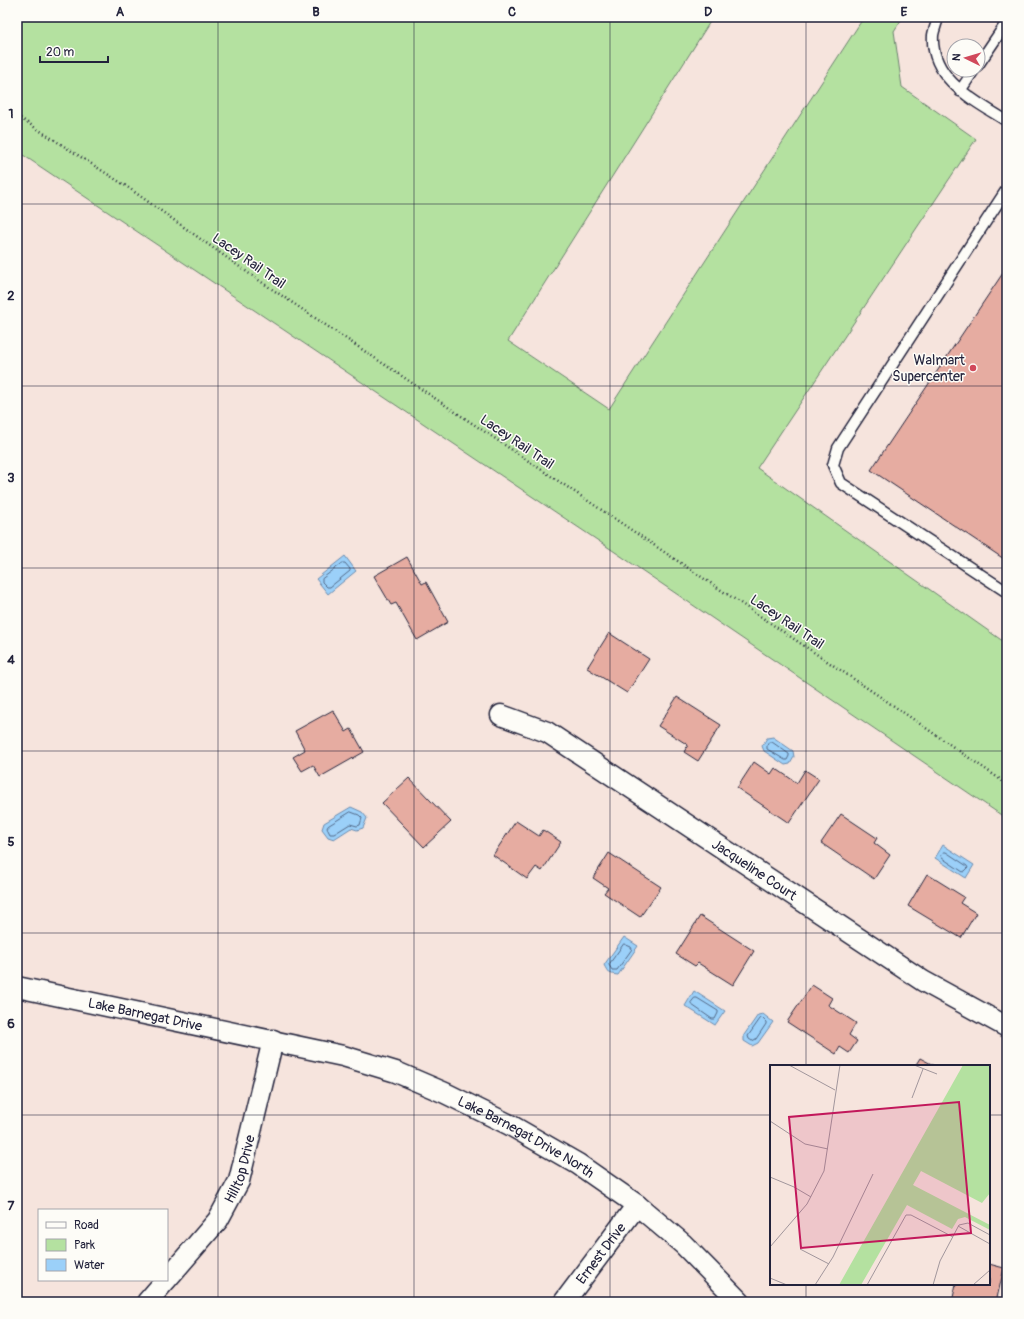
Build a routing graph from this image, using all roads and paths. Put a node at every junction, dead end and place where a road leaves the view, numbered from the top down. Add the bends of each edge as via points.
1 (938, 17) edge
2 (1007, 22) edge
3 (986, 53) edge
4 (969, 78) edge
5 (960, 91) junction
6 (17, 116) edge
7 (1007, 121) edge
8 (1007, 189) edge
9 (1007, 592) edge
10 (501, 715) dead end
11 (1007, 784) edge
12 (17, 988) edge
13 (1007, 1027) edge
14 (273, 1040) junction
15 (637, 1205) junction
16 (168, 1277) edge
17 (164, 1281) edge
18 (147, 1302) edge
19 (564, 1302) edge
20 (740, 1302) edge

1 - 5 lane via 933,34 934,52 941,67
2 - 3 lane
4 - 5 lane
5 - 7 lane
6 - 11 path, Lacey Rail Trail via 126,186 254,277
8 - 9 lane via 838,448 834,465 841,483
10 - 13 street, Jacqueline Court via 547,732 923,981
12 - 14 street, Lake Barnegat Drive
14 - 15 street, Lake Barnegat Drive North via 343,1056 396,1072 446,1093 510,1125 578,1164
14 - 16 street, Hilltop Drive via 239,1181 218,1220
15 - 19 street, Ernest Drive
15 - 20 street, Lake Barnegat Drive North via 683,1244
17 - 18 street, Hilltop Drive

